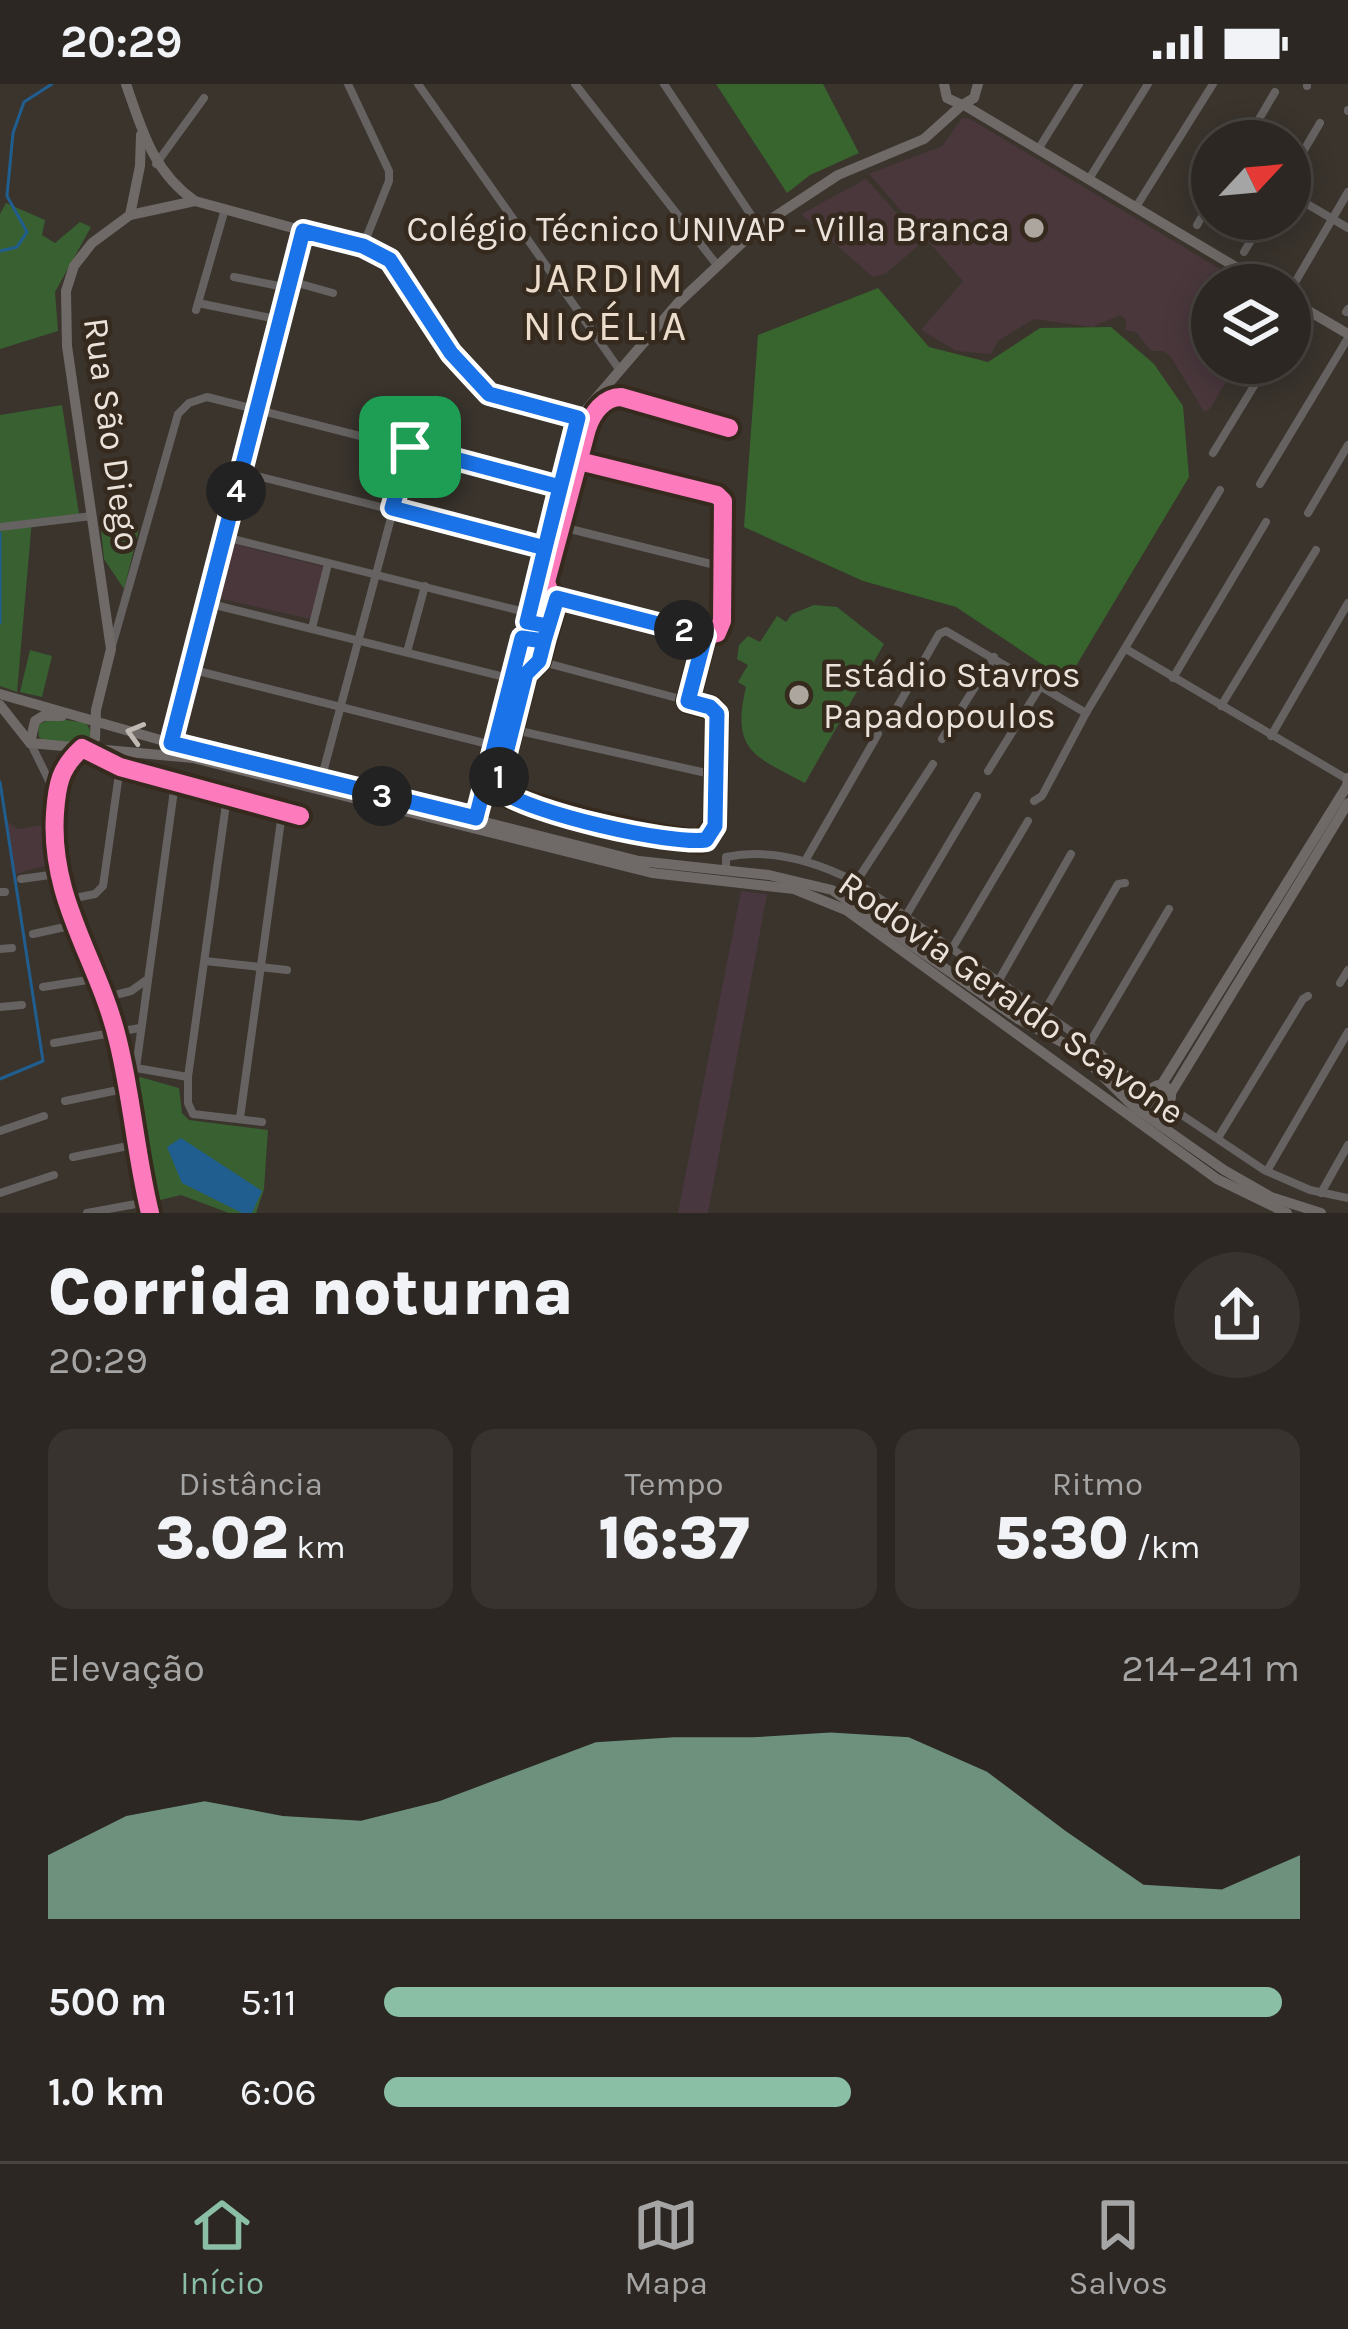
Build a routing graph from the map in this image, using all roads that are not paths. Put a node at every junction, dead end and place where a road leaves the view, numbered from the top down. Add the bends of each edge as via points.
1 (126, 84) edge
2 (418, 84) edge
3 (575, 84) edge
4 (664, 84) edge
5 (944, 84) edge
6 (990, 84) edge
7 (1079, 84) edge
8 (1148, 84) edge
9 (1214, 84) edge
10 (352, 85) edge
11 (1275, 92) dead end
12 (204, 98) dead end
13 (968, 98) edge
14 (1258, 120) edge
15 (1320, 123) dead end
16 (141, 130) junction
17 (1311, 138) edge
18 (1039, 148) junction
19 (156, 164) junction
20 (140, 166) junction
21 (1090, 179) junction
22 (176, 188) junction
23 (1348, 192) edge
24 (195, 201) junction
25 (168, 205) junction
26 (1311, 206) edge
27 (1136, 207) junction
28 (225, 209) junction
29 (130, 214) junction
30 (1332, 219) junction
31 (759, 227) junction
32 (1348, 228) edge
33 (303, 231) junction
34 (1251, 240) edge
35 (363, 246) junction
36 (1244, 252) dead end
37 (1231, 264) edge
38 (1307, 264) edge
39 (717, 265) junction
40 (234, 277) dead end
41 (289, 285) junction
42 (332, 293) dead end
43 (1311, 313) edge
44 (280, 320) junction
45 (1348, 336) edge
46 (620, 369) junction
47 (1255, 384) edge
48 (260, 410) junction
49 (578, 418) junction
50 (729, 428) dead end
51 (1348, 445) edge
52 (410, 447) junction
53 (1213, 453) dead end
54 (579, 461) junction
55 (241, 472) junction
56 (1260, 484) dead end
57 (560, 487) junction
58 (1220, 490) dead end
59 (392, 508) junction
60 (1308, 513) dead end
61 (93, 516) junction
62 (1266, 522) dead end
63 (0, 527) edge
64 (562, 527) junction
65 (224, 536) junction
66 (545, 548) junction
67 (1316, 550) dead end
68 (328, 564) junction
69 (723, 567) junction
70 (377, 574) junction
71 (425, 586) junction
72 (557, 598) junction
73 (208, 603) junction
74 (1348, 603) edge
75 (528, 617) junction
76 (113, 624) junction
77 (548, 626) junction
78 (312, 628) junction
79 (705, 636) junction
80 (522, 638) junction
81 (360, 640) junction
82 (544, 641) junction
83 (1126, 649) junction
84 (406, 652) junction
85 (994, 657) junction
86 (539, 661) junction
87 (190, 669) junction
88 (1173, 678) junction
89 (513, 679) junction
90 (1040, 687) junction
91 (0, 694) edge
92 (688, 701) junction
93 (0, 705) edge
94 (343, 706) junction
95 (1221, 706) junction
96 (895, 711) dead end
97 (1087, 713) junction
98 (89, 720) junction
99 (511, 729) junction
100 (878, 734) dead end
101 (1271, 736) junction
102 (942, 740) dead end
103 (30, 743) junction
104 (171, 743) junction
105 (496, 746) junction
106 (82, 748) junction
107 (933, 764) dead end
108 (121, 767) junction
109 (988, 771) dead end
110 (715, 775) junction
111 (320, 782) junction
112 (175, 783) junction
113 (1347, 783) edge
114 (56, 796) junction
115 (227, 796) junction
116 (977, 796) dead end
117 (1034, 801) dead end
118 (1348, 803) edge
119 (282, 813) junction
120 (300, 816) dead end
121 (476, 818) junction
122 (1028, 821) dead end
123 (1071, 854) dead end
124 (805, 861) junction
125 (726, 871) junction
126 (57, 874) junction
127 (21, 879) dead end
128 (856, 882) junction
129 (1125, 883) dead end
130 (65, 900) junction
131 (1169, 910) dead end
132 (907, 914) junction
133 (74, 925) junction
134 (33, 934) dead end
135 (953, 947) junction
136 (12, 948) dead end
137 (0, 949) edge
138 (205, 961) junction
139 (259, 966) junction
140 (287, 970) dead end
141 (1348, 970) edge
142 (148, 976) junction
143 (95, 979) junction
144 (999, 980) junction
145 (1340, 983) dead end
146 (43, 988) dead end
147 (1308, 996) dead end
148 (103, 998) junction
149 (22, 1005) dead end
150 (0, 1007) edge
151 (1044, 1012) junction
152 (142, 1027) junction
153 (1348, 1032) edge
154 (117, 1034) junction
155 (54, 1043) dead end
156 (1089, 1044) junction
157 (1075, 1049) junction
158 (1060, 1066) junction
159 (136, 1068) junction
160 (1103, 1074) junction
161 (188, 1077) junction
162 (127, 1083) junction
163 (1094, 1092) junction
164 (1161, 1095) junction
165 (65, 1101) dead end
166 (1129, 1102) junction
167 (44, 1116) dead end
168 (240, 1118) junction
169 (262, 1122) dead end
170 (1158, 1128) junction
171 (0, 1131) edge
172 (1219, 1138) junction
173 (137, 1144) junction
174 (1348, 1145) edge
175 (74, 1157) dead end
176 (1267, 1171) junction
177 (54, 1175) dead end
178 (0, 1193) edge
179 (1321, 1193) junction
180 (1348, 1198) edge
181 (147, 1202) junction
182 (87, 1213) edge
183 (150, 1213) edge
184 (1287, 1213) edge
185 (1321, 1213) edge

1 - 16 main road
2 - 46 street
3 - 39 street
4 - 31 street
5 - 13 main road
6 - 13 main road
7 - 18 street
8 - 21 street
9 - 27 street
10 - 35 street via 389,181
11 - 14 street
12 - 19 street
13 - 18 main road
13 - 31 main road via 911,146 838,175
15 - 17 street
16 - 19 main road
16 - 20 main road
18 - 21 main road
19 - 20 main road
19 - 22 main road
20 - 29 main road
21 - 27 main road
22 - 24 main road
22 - 25 main road
23 - 30 street
24 - 25 main road, Rua São Diego
24 - 28 main road, Rua São Diego
25 - 29 main road, Rua São Diego
26 - 30 street
27 - 37 main road
28 - 33 main road, Rua São Diego
28 - 44 street via 197,307
29 - 61 main road, Rua São Diego via 92,243 66,291
30 - 32 street
30 - 38 street
31 - 39 main road
33 - 35 main road, Rua São Diego
33 - 41 street
34 - 36 street
35 - 49 main road via 390,260 482,389
39 - 46 main road
40 - 41 street
41 - 42 street
41 - 44 street
43 - 45 main road
44 - 48 street
45 - 56 street
46 - 49 main road
47 - 53 street
48 - 52 street
48 - 55 street
48 - 76 street via 207,397 178,414
49 - 57 street
50 - 54 street via 608,400 591,418
51 - 60 street
52 - 57 street
52 - 59 street
54 - 64 street
54 - 69 street via 721,498
55 - 59 street
55 - 65 street
57 - 66 street
58 - 83 street
59 - 66 street
59 - 70 street
61 - 63 street
61 - 76 main road, Rua São Diego
62 - 88 street
64 - 69 street
64 - 72 street via 547,582
65 - 68 street
65 - 73 street
66 - 75 street
67 - 95 street
68 - 70 street
68 - 78 street
69 - 79 street via 722,621
70 - 71 street
70 - 81 street
71 - 75 street
71 - 84 street
72 - 77 street
72 - 79 street
73 - 78 street
73 - 87 street
74 - 101 street
75 - 77 street
75 - 80 street
76 - 98 main road, Rua São Diego
77 - 82 street
78 - 81 street
79 - 92 street
80 - 82 street
80 - 89 street
81 - 84 street
81 - 94 street
82 - 86 street
83 - 88 street
83 - 97 street
84 - 89 street
85 - 90 street
85 - 96 street via 939,634
85 - 102 street
86 - 92 street
86 - 99 street via 526,674
87 - 94 street
87 - 104 street
88 - 95 street
89 - 105 street
90 - 97 street
90 - 109 street
91 - 98 main road, Rodovia Geraldo Scavone
92 - 110 street via 717,714
93 - 103 main road
94 - 105 street
94 - 111 street
95 - 101 street
97 - 117 street
98 - 103 main road via 43,716
104 -> 98 main road, Rodovia Geraldo Scavone
98 - 106 main road via 95,739
99 - 110 street
99 - 110 street via 500,790 640,833 700,842 710,835
100 - 124 street
101 - 113 street
103 - 106 main road, Rodovia Geraldo Scavone
103 - 114 street
104 - 111 main road, Rodovia Geraldo Scavone
105 - 121 street
106 - 108 street
106 - 114 street via 63,766
106 - 158 main road, Rodovia Geraldo Scavone via 193,758 652,873 813,894
107 - 128 street
108 - 112 street
108 - 130 street via 104,886
111 - 121 main road, Rodovia Geraldo Scavone
112 - 115 street
112 - 142 street
113 - 164 main road
114 - 126 street
115 - 119 street
115 - 138 street
116 - 132 street
118 - 164 main road
119 - 120 street
119 - 139 street
121 - 125 main road, Rodovia Geraldo Scavone via 639,861
122 - 135 street
123 - 144 street
124 - 125 street via 733,855
124 - 128 street
125 - 157 main road, Rodovia Geraldo Scavone via 832,890 1018,1019
126 - 127 street
126 - 130 street
128 - 132 street
129 - 151 street
130 - 133 street
131 - 156 street
132 - 135 street
133 - 134 street
133 - 143 street
135 - 144 street
136 - 137 street
138 - 139 street
138 - 161 street
139 - 140 street
139 - 168 street
141 - 145 street
142 - 148 street
142 - 152 street
143 - 146 street
143 - 148 street
144 - 151 street
147 - 172 street
148 - 154 street
149 - 150 street
151 - 156 street
152 - 154 street
152 - 159 street
153 - 176 street
154 - 155 street
154 - 162 street
156 - 164 street
157 - 158 main road via 1062,1054
157 - 160 main road, Rodovia Geraldo Scavone
158 - 163 main road, Rodovia Geraldo Scavone
159 - 161 street
159 - 162 street
160 - 163 main road
160 - 166 main road, Rodovia Geraldo Scavone
161 - 168 street via 193,1114
162 - 165 street
162 - 173 street
163 - 170 main road, Rodovia Geraldo Scavone
164 - 166 main road
164 - 170 main road
164 - 172 street
166 - 170 main road, Rodovia Geraldo Scavone
167 - 171 street
168 - 169 street
170 - 184 main road, Rodovia Geraldo Scavone via 1216,1179
170 - 185 main road, Rodovia Geraldo Scavone via 1271,1197
172 - 176 street
173 - 175 street
173 - 181 street
174 - 179 street
176 - 179 street
177 - 178 street
179 - 180 street
181 - 182 street
181 - 183 street

